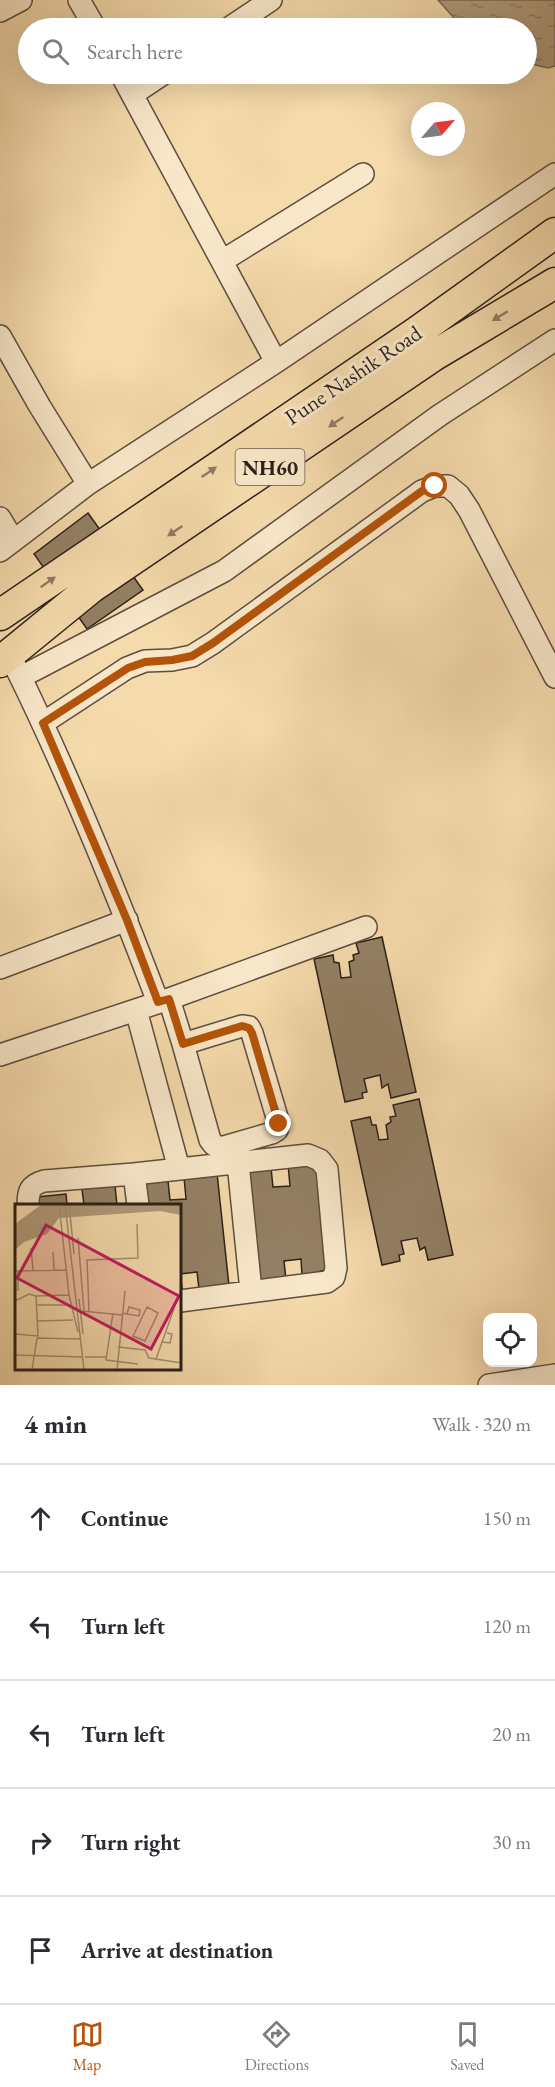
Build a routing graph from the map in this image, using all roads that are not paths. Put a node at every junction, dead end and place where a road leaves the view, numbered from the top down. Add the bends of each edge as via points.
1 (21, 0) edge
2 (79, 0) edge
3 (271, 0) edge
4 (0, 11) edge
5 (89, 18) edge
6 (244, 18) edge
7 (127, 84) edge
8 (148, 84) edge
9 (133, 94) junction
10 (363, 174) dead end
11 (555, 174) edge
12 (555, 233) edge
13 (222, 261) junction
14 (553, 285) edge
15 (0, 336) edge
16 (555, 340) edge
17 (276, 362) junction
18 (88, 484) junction
19 (0, 518) edge
20 (7, 545) edge
21 (0, 615) edge
22 (8, 659) edge
23 (555, 677) edge
24 (43, 723) junction
25 (127, 920) junction
26 (366, 927) dead end
27 (0, 968) edge
28 (164, 1000) junction
29 (136, 1010) junction
30 (183, 1044) junction
31 (0, 1055) edge
32 (238, 1163) junction
33 (179, 1169) junction
34 (134, 1174) junction
35 (28, 1204) edge
36 (138, 1204) edge
37 (251, 1292) junction
38 (182, 1301) edge
39 (555, 1375) edge
40 (489, 1385) edge

1 - 4 street
2 - 5 street
3 - 6 street
7 - 9 street
8 - 9 street
9 - 13 street
10 - 13 street
11 - 17 street
21 -> 12 highway, Pune Nashik Road / NH60 via 417,332
13 - 17 street
14 -> 22 highway, Pune Nashik Road / NH60 via 433,356 92,587
15 - 18 street
16 - 22 street via 440,415 224,571
17 - 18 street
18 - 20 street
19 - 20 street
22 - 24 street
23 - 24 street via 469,510 448,486 435,486 422,491 192,656 128,668
24 - 25 street
25 - 27 street
25 - 28 street
26 - 28 street
28 - 29 street
28 - 30 street
29 - 31 street
29 - 33 street
30 - 30 street via 242,1026 249,1028 279,1124 277,1130 220,1148 214,1145
32 - 33 street
32 - 37 street
32 - 37 street via 308,1155 320,1160 327,1169 330,1198 334,1277 327,1282
33 - 34 street
34 - 35 street via 44,1181 28,1191
34 - 36 street
37 - 38 street
39 - 40 street

